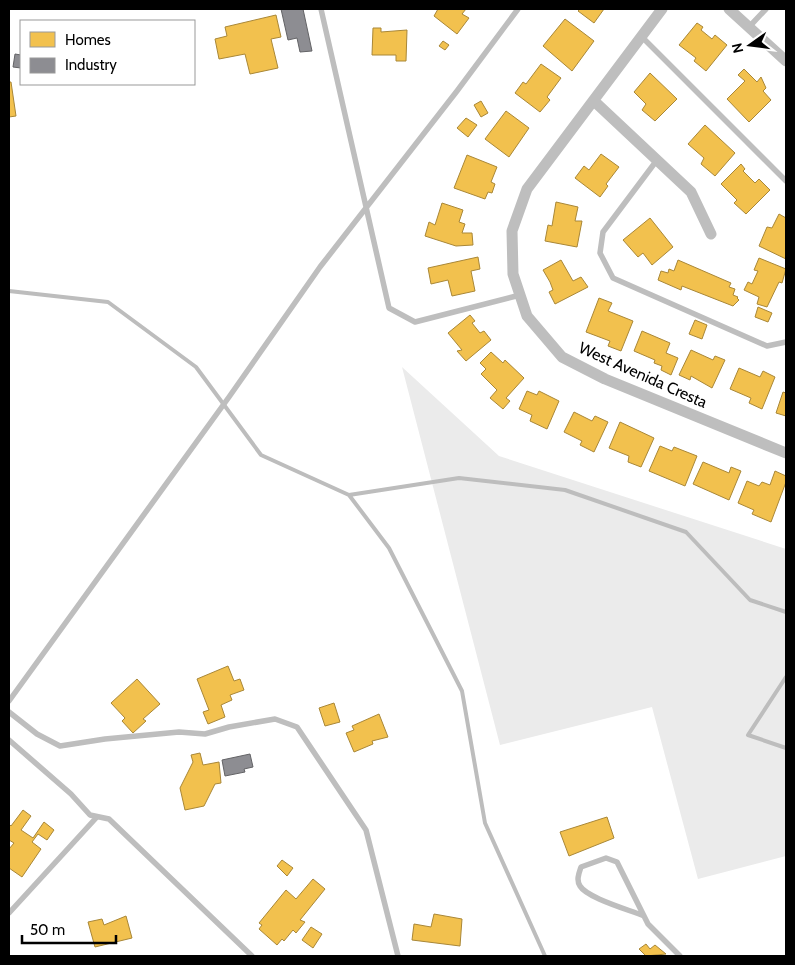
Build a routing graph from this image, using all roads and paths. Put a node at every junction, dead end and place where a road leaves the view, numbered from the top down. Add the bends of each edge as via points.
1 (321, 9) edge
2 (518, 9) edge
3 (662, 9) edge
4 (729, 9) edge
5 (766, 9) edge
6 (749, 27) junction
7 (642, 36) junction
8 (786, 61) edge
9 (594, 101) junction
10 (657, 160) junction
11 (786, 181) edge
12 (367, 206) junction
13 (711, 234) dead end
14 (520, 295) junction
15 (786, 342) edge
16 (786, 454) edge
17 (9, 701) edge
18 (9, 712) edge
19 (9, 740) edge
20 (96, 818) junction
21 (9, 913) edge
22 (644, 916) junction
23 (252, 956) edge
24 (398, 956) edge
25 (680, 956) edge

1 - 12 lane
2 - 12 lane
3 - 7 street, West Avenida Cresta
4 - 6 street
5 - 6 lane
6 - 8 street
7 - 9 street, West Avenida Cresta
7 - 11 lane
9 - 10 street
9 - 14 street, West Avenida Cresta via 527,189 512,231 513,274
10 - 13 street via 691,192
10 - 15 lane via 603,232 600,253 613,278 767,346
12 - 14 lane via 389,308 416,322
12 - 17 lane
14 - 16 street, West Avenida Cresta via 527,316 562,357 605,379
18 - 24 lane via 37,734 60,746 179,732 205,734 275,719 297,727 366,830
19 - 20 lane
20 - 21 lane
20 - 23 lane via 109,819
22 - 22 lane via 617,862 606,858 581,867 580,886 591,895
22 - 25 lane

